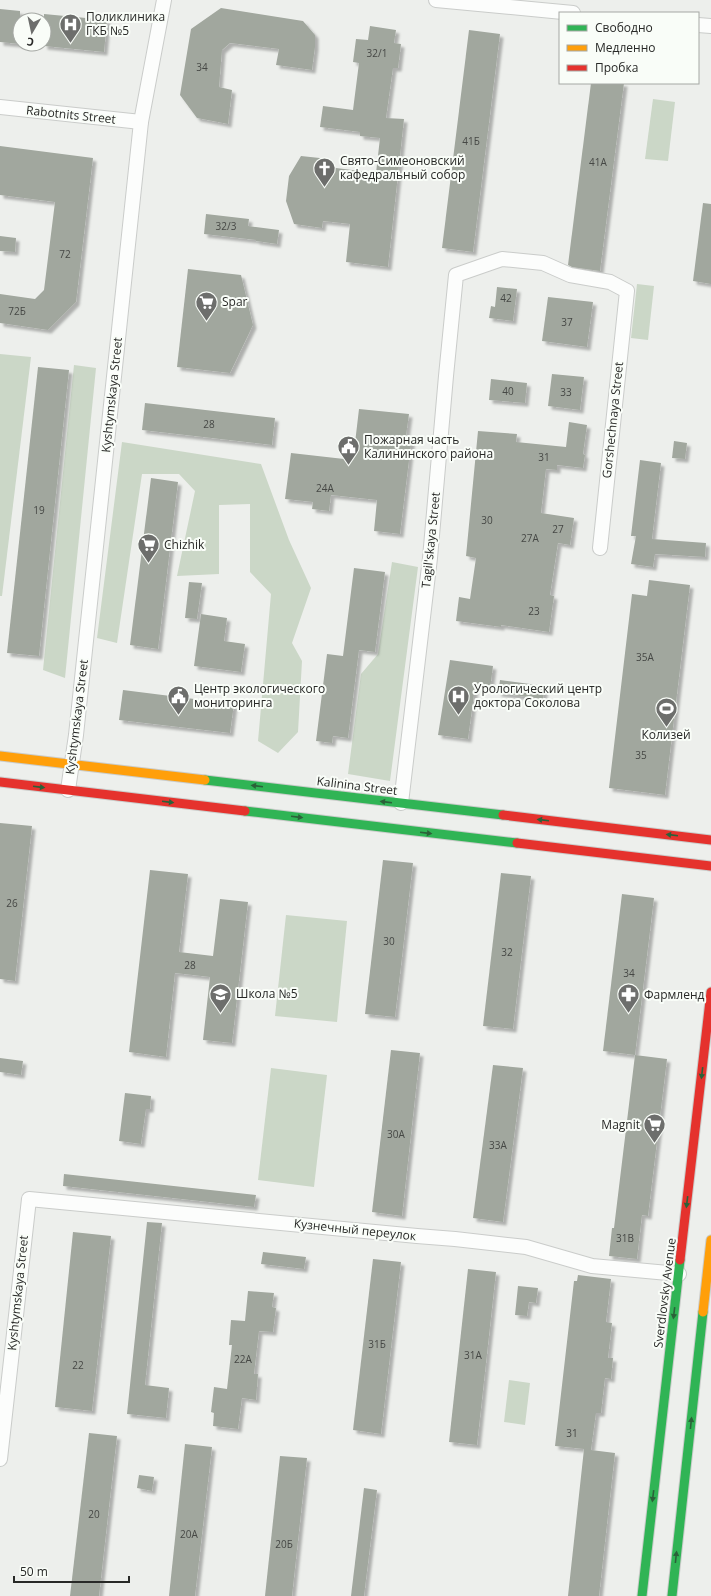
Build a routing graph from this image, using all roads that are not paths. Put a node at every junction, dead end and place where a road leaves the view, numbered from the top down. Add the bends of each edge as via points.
1 (164, 0) edge
2 (436, 0) edge
3 (516, 4) edge
4 (567, 12) edge
5 (699, 25) edge
6 (711, 26) edge
7 (0, 108) edge
8 (141, 122) junction
9 (627, 291) joint
10 (600, 548) dead end
11 (0, 756) edge
12 (72, 764) junction
13 (0, 782) edge
14 (68, 790) junction
15 (401, 803) junction
16 (711, 840) edge
17 (711, 866) edge
18 (711, 992) edge
19 (29, 1198) joint
20 (711, 1240) edge
21 (679, 1274) junction
22 (0, 1459) edge
23 (642, 1596) edge
24 (672, 1596) edge

1 - 8 street, Kyshtymskaya Street
2 - 3 street
3 - 4 street
5 - 6 street
7 - 8 street, Rabotnits Street
8 - 12 street, Kyshtymskaya Street
9 - 10 street, Gorshechnaya Street
9 - 15 street, Tagil'skaya Street via 610,282 570,275 543,263 502,259 456,275 430,558
11 - 12 main road, Kalinina Street
12 - 14 street, Kyshtymskaya Street
15 -> 12 main road, Kalinina Street
13 -> 14 main road
14 -> 17 main road
16 -> 15 main road, Kalinina Street
18 -> 21 main road, Sverdlovsky Avenue
19 - 21 street, Кузнечный переулок via 510,1245 526,1247 592,1266
19 - 22 street, Kyshtymskaya Street
24 -> 20 main road
21 -> 23 main road, Sverdlovsky Avenue

